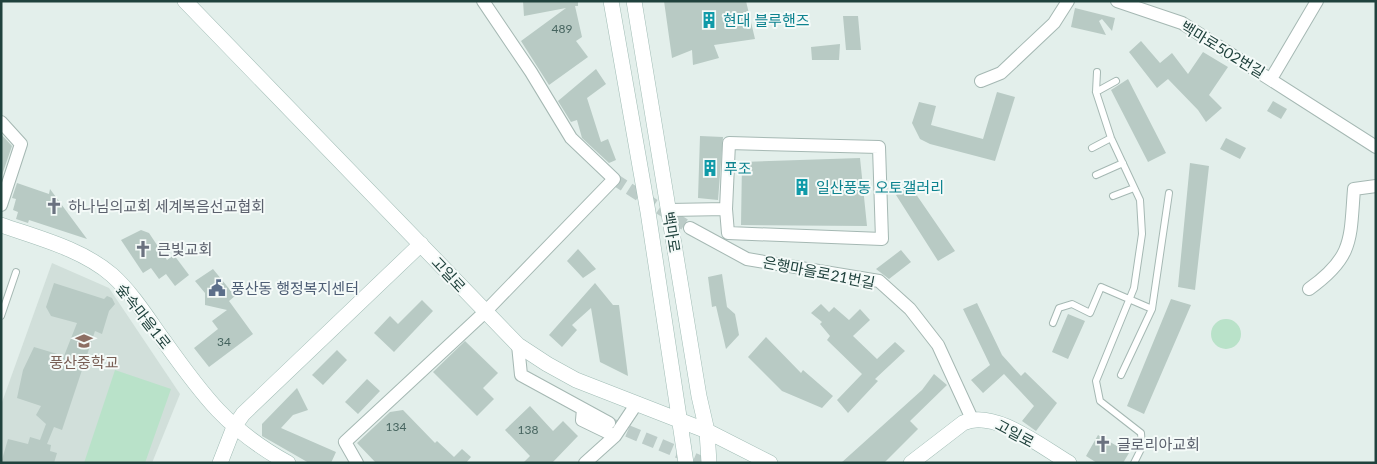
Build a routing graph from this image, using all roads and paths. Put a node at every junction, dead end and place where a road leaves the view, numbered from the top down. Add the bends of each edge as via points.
1 (186, 1) edge
2 (484, 1) edge
3 (612, 1) edge
4 (634, 1) edge
5 (1068, 1) edge
6 (1117, 1) edge
7 (1317, 1) edge
8 (1097, 72) dead end
9 (1271, 79) junction
10 (981, 81) dead end
11 (1116, 82) dead end
12 (1096, 92) junction
13 (1, 122) edge
14 (1112, 138) junction
15 (1376, 147) edge
16 (1092, 148) dead end
17 (1123, 163) junction
18 (6, 175) edge
19 (1096, 175) dead end
20 (1376, 186) edge
21 (1134, 188) junction
22 (1169, 193) dead end
23 (1112, 196) dead end
24 (1, 205) edge
25 (726, 209) junction
26 (669, 210) junction
27 (1, 225) edge
28 (690, 228) tunnel mouth
29 (420, 244) junction
30 (16, 272) dead end
31 (1309, 289) dead end
32 (1130, 299) junction
33 (1152, 309) junction
34 (485, 312) junction
35 (1, 316) edge
36 (1053, 323) dead end
37 (518, 345) junction
38 (1121, 375) dead end
39 (638, 403) junction
40 (583, 409) junction
41 (972, 418) junction
42 (680, 419) junction
43 (609, 423) tunnel mouth
44 (234, 427) junction
45 (707, 431) junction
46 (614, 436) junction
47 (220, 463) edge
48 (288, 463) edge
49 (357, 463) edge
50 (585, 463) edge
51 (686, 463) edge
52 (709, 463) edge
53 (770, 463) edge
54 (911, 463) edge
55 (1069, 463) edge
56 (1134, 463) edge

1 - 29 main road, 고일로
2 - 34 street via 571,138 614,179
3 - 42 main road, 백마로
4 - 26 main road, 백마로
5 - 10 street via 1054,23 1001,73
6 - 9 street, 백마로502번길 via 1182,23
7 - 9 street, 백마로502번길
8 - 12 lane
9 - 15 street, 백마로502번길
11 - 12 lane
12 - 14 lane
13 - 18 street via 21,144
14 - 16 lane
14 - 17 lane
17 - 19 lane
17 - 21 lane
18 - 24 street
20 - 31 street via 1354,189 1349,245 1329,275
21 - 23 lane
21 - 32 lane via 1140,200 1142,234
22 - 33 lane
25 - 25 street via 728,233 882,239 879,147 729,144
25 - 26 street
26 - 45 main road, 백마로
27 - 44 main road, 숲속마을1로 via 82,256 112,275 136,302 214,409
28 - 41 street, 은행마을로21번길 via 747,258 879,282 910,309 938,345
29 - 34 main road, 고일로
29 - 44 main road via 243,414
30 - 35 lane
32 - 33 lane
32 - 36 lane via 1101,287 1090,313 1072,304 1059,308
32 - 56 lane via 1096,381 1100,401 1141,433 1142,447
33 - 38 lane
34 - 37 main road, 고일로
34 - 49 street via 345,442
37 - 39 main road, 고일로 via 576,380
37 - 40 street via 521,375
39 - 42 main road, 고일로
39 - 46 street
40 - 43 street
40 - 46 street via 582,420
41 - 54 main road
41 - 55 main road, 고일로 via 1000,424
42 - 45 main road, 고일로
42 - 51 main road, 백마로
44 - 47 main road
44 - 48 main road, 숲속마을1로
45 - 52 main road, 백마로
45 - 53 main road, 고일로
46 - 50 street

